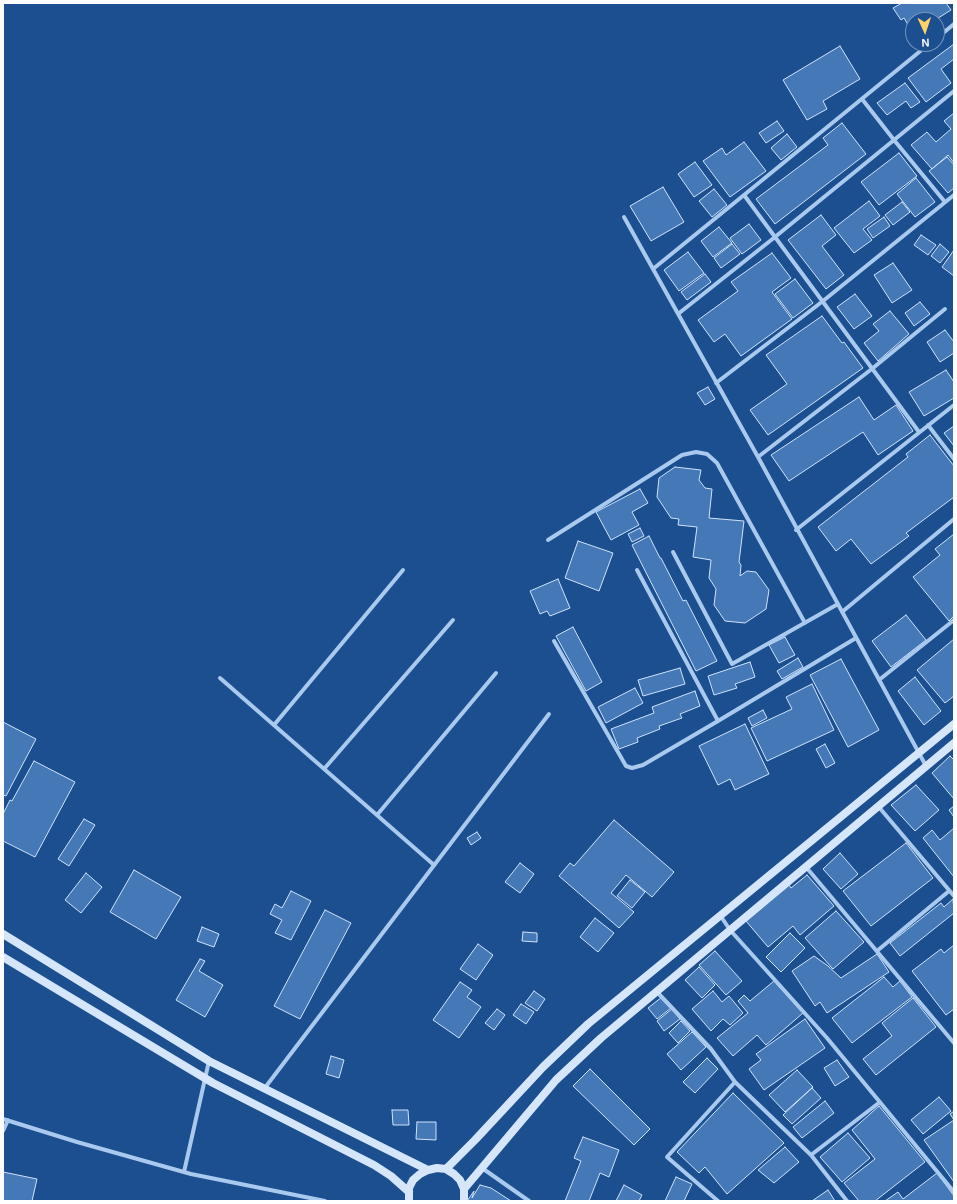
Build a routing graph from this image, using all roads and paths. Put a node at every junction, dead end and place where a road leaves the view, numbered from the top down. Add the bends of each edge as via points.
1 (954, 24) edge
2 (945, 31) edge
3 (920, 52) edge
4 (954, 91) edge
5 (862, 99) junction
6 (894, 140) junction
7 (744, 195) junction
8 (954, 195) edge
9 (945, 202) junction
10 (624, 217) dead end
11 (775, 237) junction
12 (653, 269) junction
13 (823, 301) junction
14 (945, 309) dead end
15 (678, 314) junction
16 (872, 368) junction
17 (716, 383) junction
18 (954, 405) edge
19 (928, 425) junction
20 (919, 432) junction
21 (758, 457) junction
22 (954, 459) edge
23 (954, 519) edge
24 (796, 530) junction
25 (548, 540) dead end
26 (673, 552) dead end
27 (402, 570) dead end
28 (637, 570) dead end
29 (838, 604) junction
30 (842, 612) junction
31 (453, 620) dead end
32 (954, 620) edge
33 (805, 623) junction
34 (856, 638) junction
35 (554, 641) dead end
36 (496, 673) dead end
37 (220, 678) dead end
38 (880, 680) junction
39 (549, 714) dead end
40 (718, 721) junction
41 (954, 724) edge
42 (274, 726) junction
43 (953, 746) edge
44 (919, 752) junction
45 (926, 766) junction
46 (324, 769) junction
47 (878, 806) junction
48 (377, 815) junction
49 (434, 865) junction
50 (806, 867) junction
51 (949, 891) junction
52 (954, 896) edge
53 (720, 916) junction
54 (730, 930) junction
55 (3, 934) edge
56 (877, 951) junction
57 (3, 957) edge
58 (656, 991) junction
59 (954, 1044) edge
60 (209, 1062) junction
61 (205, 1078) junction
62 (735, 1082) junction
63 (264, 1089) junction
64 (880, 1102) junction
65 (5, 1119) edge
66 (3, 1131) edge
67 (811, 1155) junction
68 (481, 1168) junction
69 (446, 1169) junction
70 (428, 1170) junction
71 (184, 1172) junction
72 (464, 1189) junction
73 (954, 1192) edge
74 (408, 1198) edge
75 (325, 1201) edge
76 (464, 1201) edge
77 (529, 1201) edge
78 (718, 1201) edge
79 (847, 1201) edge

1 - 2 street
3 - 5 street
4 - 6 street
5 - 6 street
5 - 7 street
6 - 9 street
6 - 11 street
7 - 11 street
7 - 12 street
8 - 9 street
9 - 13 street
10 - 12 street
11 - 13 street
11 - 15 street
12 - 15 street
13 - 16 street
13 - 17 street
14 - 16 street
15 - 17 street
16 - 20 street
16 - 21 street
17 - 21 street
18 - 19 street
19 - 20 street
19 - 22 street
20 - 24 street
21 - 24 street
23 - 30 street
24 - 29 street
25 - 33 street via 682,455 696,452 707,454 717,463
26 - 33 street via 732,664
27 - 42 street
28 - 40 street
29 - 30 street
29 - 33 street
30 - 34 street
31 - 46 street
32 - 38 street
34 - 38 street
34 - 40 street
35 - 40 street via 626,766 632,768 643,765
36 - 48 street
37 - 42 street
38 - 44 street
39 - 49 street
41 - 44 main road
42 - 46 street
43 - 45 main road
44 - 45 street
44 - 53 main road
45 - 47 main road
46 - 48 street
47 - 50 main road
47 - 51 street
48 - 49 street
49 - 63 street
50 - 54 main road
50 - 56 street
51 - 52 street
51 - 56 street
53 - 54 street
53 - 69 main road via 588,1024 543,1067
54 - 58 main road
54 - 64 street via 828,1038
55 - 60 main road
56 - 59 street
57 - 61 main road
58 - 62 street via 710,1049
58 - 68 main road via 600,1038 556,1080
60 - 61 street
60 - 63 main road
61 - 71 street
61 - 74 main road via 374,1165 391,1176
62 - 67 street
62 - 78 street via 667,1157
63 - 70 main road
64 - 67 street
64 - 73 street
65 - 66 street
65 - 71 street
67 - 79 street
68 - 72 main road
68 - 77 street
69 - 70 main road
69 - 72 main road via 460,1180
70 - 74 main road via 413,1180
71 - 75 street
72 - 76 main road

